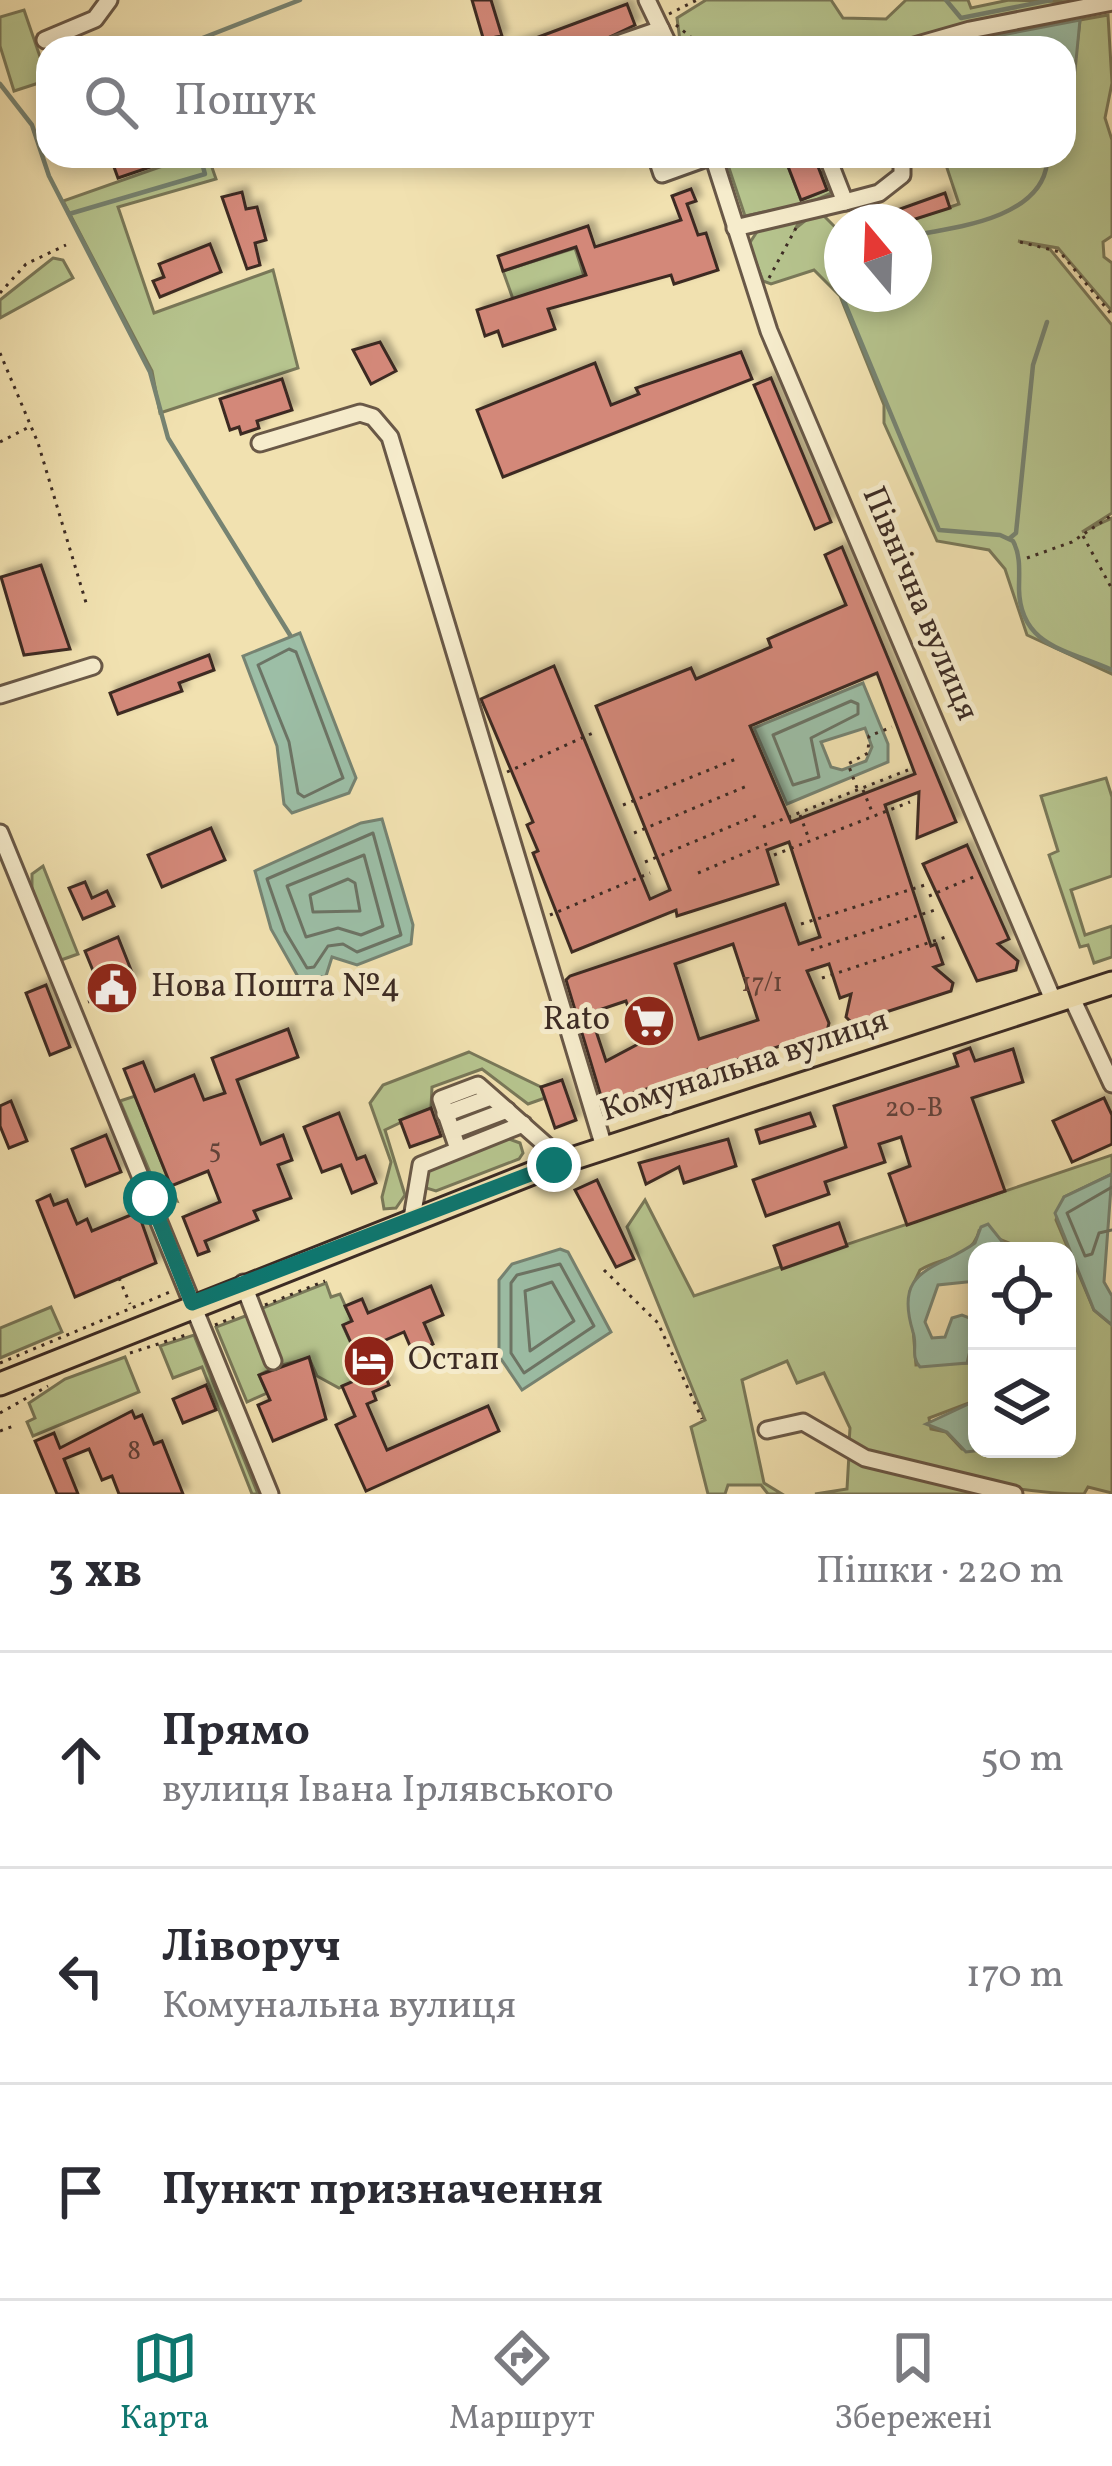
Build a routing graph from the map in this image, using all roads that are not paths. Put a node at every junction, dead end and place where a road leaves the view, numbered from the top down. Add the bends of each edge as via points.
1 (110, 0) edge
2 (647, 0) edge
3 (1112, 2) edge
4 (661, 22) junction
5 (55, 36) edge
6 (634, 36) edge
7 (666, 36) edge
8 (947, 36) edge
9 (717, 168) edge
10 (832, 168) edge
11 (905, 168) edge
12 (845, 202) junction
13 (735, 228) junction
14 (260, 443) dead end
15 (93, 666) dead end
16 (0, 695) edge
17 (0, 833) edge
18 (1112, 983) edge
19 (1062, 999) junction
20 (1112, 1084) edge
21 (507, 1111) junction
22 (523, 1124) junction
23 (452, 1132) junction
24 (604, 1147) junction
25 (458, 1149) junction
26 (564, 1162) junction
27 (412, 1218) junction
28 (243, 1283) junction
29 (189, 1295) junction
30 (273, 1361) dead end
31 (0, 1384) edge
32 (767, 1430) dead end
33 (270, 1494) edge
34 (1014, 1494) edge

1 - 5 street via 95,19
2 - 4 street
3 - 8 street
4 - 6 street
4 - 7 street
9 - 13 street, Північна вулиця
10 - 12 street
11 - 12 street via 879,193
12 - 13 street
13 - 19 street, Північна вулиця via 755,291
14 - 24 street via 347,415 374,417 385,428
15 - 16 street
17 - 29 street
18 - 19 main road, Комунальна вулиця
19 - 20 street, Північна вулиця
19 - 24 main road, Комунальна вулиця
21 - 22 street
21 - 23 street
21 - 23 street via 478,1085 443,1097
22 - 25 street
22 - 26 street
23 - 25 street
24 - 26 main road, Комунальна вулиця
25 - 27 street via 418,1168
26 - 27 main road, Комунальна вулиця
27 - 28 main road, Комунальна вулиця
28 - 29 main road, Комунальна вулиця
28 - 30 street
29 - 31 main road, Комунальна вулиця
29 - 33 street
32 - 34 street via 803,1422 865,1458

